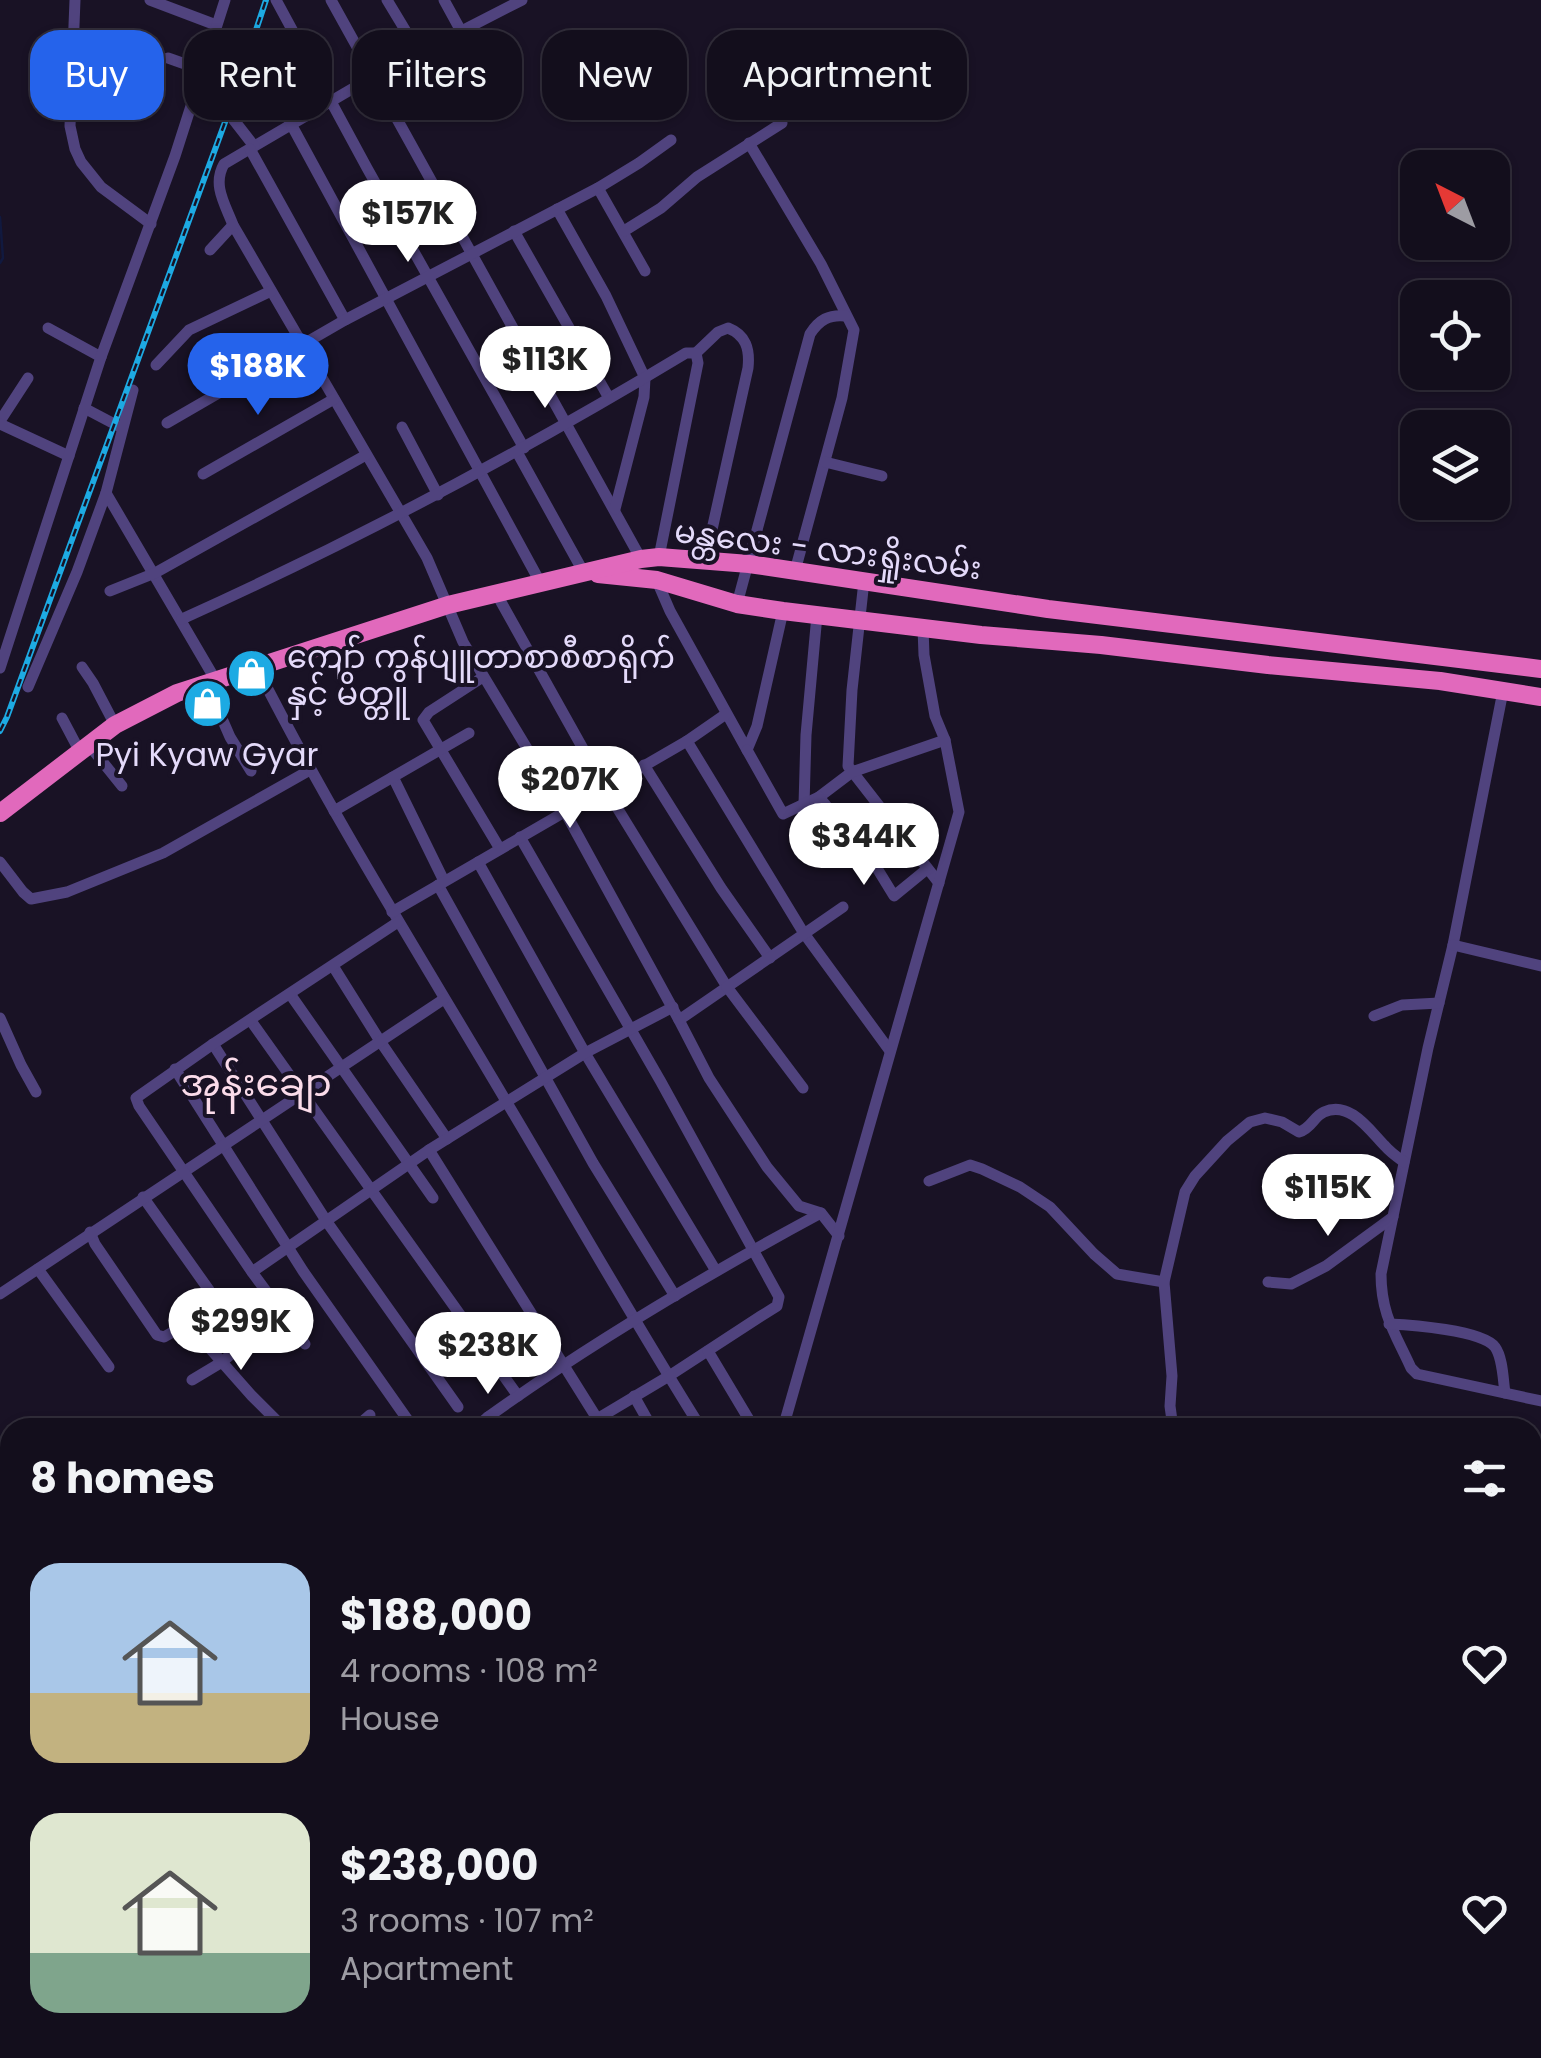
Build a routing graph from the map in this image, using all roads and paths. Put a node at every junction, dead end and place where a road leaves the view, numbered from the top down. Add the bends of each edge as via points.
1 (75, 0) edge
2 (150, 0) edge
3 (224, 0) edge
4 (276, 0) edge
5 (331, 0) edge
6 (387, 0) edge
7 (444, 0) edge
8 (522, 0) edge
9 (498, 5) edge
10 (216, 26) junction
11 (215, 30) edge
12 (292, 30) edge
13 (405, 30) edge
14 (461, 30) joint
15 (352, 37) edge
16 (168, 58) dead end
17 (184, 64) edge
18 (332, 106) edge
19 (185, 120) edge
20 (234, 120) edge
21 (289, 120) edge
22 (298, 120) edge
23 (398, 120) edge
24 (782, 123) dead end
25 (291, 124) junction
26 (671, 140) dead end
27 (750, 143) junction
28 (252, 147) junction
29 (598, 188) junction
30 (557, 209) junction
31 (151, 224) junction
32 (233, 224) junction
33 (624, 231) junction
34 (514, 232) junction
35 (210, 250) dead end
36 (471, 255) junction
37 (645, 270) dead end
38 (429, 278) junction
39 (271, 291) junction
40 (388, 298) junction
41 (846, 316) junction
42 (345, 320) junction
43 (48, 328) dead end
44 (302, 344) junction
45 (696, 353) junction
46 (101, 358) junction
47 (156, 365) dead end
48 (28, 378) dead end
49 (645, 378) junction
50 (133, 390) dead end
51 (609, 398) junction
52 (334, 399) junction
53 (84, 408) junction
54 (0, 422) edge
55 (566, 423) junction
56 (167, 424) dead end
57 (402, 426) dead end
58 (122, 428) junction
59 (520, 450) junction
60 (366, 455) junction
61 (68, 456) junction
62 (825, 462) junction
63 (480, 472) junction
64 (202, 474) dead end
65 (882, 476) dead end
66 (106, 493) junction
67 (438, 496) junction
68 (615, 509) junction
69 (401, 513) junction
70 (650, 558) junction
71 (705, 560) junction
72 (750, 564) junction
73 (794, 571) junction
74 (154, 573) junction
75 (586, 573) junction
76 (657, 580) junction
77 (540, 582) junction
78 (864, 582) junction
79 (110, 591) dead end
80 (496, 593) junction
81 (1001, 602) junction
82 (737, 604) junction
83 (448, 606) junction
84 (782, 611) junction
85 (818, 615) junction
86 (182, 619) junction
87 (861, 620) junction
88 (923, 628) junction
89 (1000, 636) junction
90 (256, 666) junction
91 (82, 667) dead end
92 (0, 668) edge
93 (1541, 669) edge
94 (483, 677) junction
95 (211, 680) junction
96 (28, 686) dead end
97 (1503, 691) junction
98 (1541, 697) edge
99 (726, 714) junction
100 (62, 718) dead end
101 (115, 725) junction
102 (469, 733) dead end
103 (945, 740) junction
104 (687, 741) junction
105 (84, 748) junction
106 (442, 748) junction
107 (747, 750) junction
108 (644, 765) junction
109 (310, 770) junction
110 (251, 771) dead end
111 (852, 772) junction
112 (392, 777) junction
113 (122, 786) dead end
114 (605, 788) junction
115 (819, 797) junction
116 (804, 804) junction
117 (564, 810) junction
118 (334, 811) junction
119 (0, 813) edge
120 (520, 837) junction
121 (500, 849) junction
122 (0, 862) edge
123 (478, 862) junction
124 (928, 869) junction
125 (441, 883) junction
126 (939, 883) junction
127 (843, 907) dead end
128 (395, 917) junction
129 (804, 932) junction
130 (1453, 945) junction
131 (770, 958) junction
132 (333, 966) junction
133 (1541, 966) edge
134 (727, 987) junction
135 (290, 994) junction
136 (444, 998) junction
137 (1439, 1003) junction
138 (676, 1014) junction
139 (1374, 1016) dead end
140 (0, 1018) edge
141 (251, 1021) junction
142 (630, 1031) junction
143 (380, 1042) junction
144 (213, 1044) junction
145 (890, 1050) junction
146 (585, 1054) junction
147 (342, 1067) junction
148 (175, 1070) junction
149 (546, 1077) junction
150 (804, 1088) dead end
151 (36, 1092) dead end
152 (303, 1094) junction
153 (506, 1102) junction
154 (262, 1120) junction
155 (447, 1139) junction
156 (223, 1146) junction
157 (430, 1150) junction
158 (1404, 1162) junction
159 (409, 1163) junction
160 (184, 1170) junction
161 (929, 1181) dead end
162 (369, 1190) junction
163 (143, 1197) junction
164 (432, 1198) dead end
165 (822, 1213) junction
166 (1392, 1217) junction
167 (327, 1222) junction
168 (90, 1232) junction
169 (838, 1236) junction
170 (289, 1247) junction
171 (754, 1250) junction
172 (38, 1269) junction
173 (716, 1271) junction
174 (252, 1272) junction
175 (1164, 1282) junction
176 (1268, 1282) dead end
177 (0, 1294) edge
178 (675, 1296) junction
179 (208, 1304) dead end
180 (634, 1320) junction
181 (1389, 1324) junction
182 (263, 1327) dead end
183 (305, 1344) dead end
184 (708, 1351) junction
185 (222, 1362) junction
186 (563, 1364) junction
187 (109, 1367) dead end
188 (669, 1376) junction
189 (192, 1380) dead end
190 (1505, 1394) junction
191 (518, 1396) junction
192 (634, 1396) junction
193 (1541, 1401) edge
194 (458, 1407) dead end
195 (370, 1415) dead end
196 (275, 1418) edge
197 (366, 1418) edge
198 (406, 1418) edge
199 (496, 1418) edge
200 (597, 1418) edge
201 (605, 1418) edge
202 (646, 1418) edge
203 (695, 1418) edge
204 (748, 1418) edge
205 (787, 1418) edge
206 (1172, 1418) edge

1 - 31 street via 70,126 76,149 101,186
2 - 10 street
3 - 10 street
4 - 12 street
5 - 15 street
6 - 13 street
7 - 14 street
8 - 9 street
9 - 14 street
10 - 11 street
16 - 17 street
18 - 38 street
19 - 31 street
20 - 28 street
21 - 25 street
22 - 25 street
23 - 36 street
24 - 27 street
25 - 28 street
25 - 40 street
26 - 29 street
27 - 33 street
27 - 41 street
28 - 32 street via 217,176
28 - 42 street
29 - 30 street
29 - 33 street
30 - 34 street
30 - 49 street
31 - 46 street
32 - 35 street
32 - 39 street
33 - 37 street
34 - 36 street
34 - 51 street
36 - 38 street
36 - 55 street
38 - 40 street
38 - 59 street
39 - 44 street
39 - 47 street via 189,330
40 - 42 street
40 - 63 street
41 - 62 street via 854,330 852,346
41 - 72 street via 822,320 810,334
42 - 44 street
43 - 46 street
44 - 52 street
44 - 56 street
45 - 49 street
45 - 70 street
45 - 71 street via 728,328 750,352
46 - 53 street
48 - 54 street
49 - 51 street
49 - 68 street
50 - 58 street
51 - 55 street
52 - 60 street
52 - 64 street
53 - 58 street
53 - 61 street
54 - 61 street
55 - 59 street
55 - 68 street
57 - 67 street
58 - 66 street
59 - 63 street
59 - 75 street
60 - 69 street
60 - 74 street
61 - 92 street
62 - 65 street
62 - 73 street
63 - 67 street
63 - 77 street
66 - 74 street
66 - 96 street
67 - 69 street
68 - 70 street
69 - 83 street
69 - 86 street
70 - 71 highway, မန္တလေး - လားရှိုးလမ်း
70 - 75 highway, မန္တလေး - လားရှိုးလမ်း
71 - 72 highway, မန္တလေး - လားရှိုးလမ်း
72 - 73 highway, မန္တလေး - လားရှိုးလမ်း
72 - 82 street
73 - 78 highway, မန္တလေး - လားရှိုးလမ်း
74 - 79 street
74 - 86 street
75 - 76 highway, မန္တလေး - လားရှိုးလမ်း
75 - 77 highway
76 - 82 highway, မန္တလေး - လားရှိုးလမ်း
76 - 99 street
77 - 80 highway
78 - 81 highway, မန္တလေး - လားရှိုးလမ်း
78 - 87 street
80 - 83 highway
80 - 114 street
81 - 89 highway
81 - 93 highway, မန္တလေး - လားရှိုးလမ်း
82 - 84 highway, မန္တလေး - လားရှိုးလမ်း
83 - 90 highway
83 - 94 street
84 - 85 highway, မန္တလေး - လားရှိုးလမ်း
84 - 107 street
85 - 87 highway, မန္တလေး - လားရှိုးလမ်း
85 - 116 street
86 - 95 street
87 - 88 highway, မန္တလေး - လားရှိုးလမ်း
87 - 111 street via 848,747
88 - 89 highway, မန္တလေး - လားရှိုးလမ်း
88 - 103 street via 935,716
89 - 97 highway, မန္တလေး - လားရှိုးလမ်း
90 - 95 highway
90 - 109 street
91 - 101 street
94 - 106 street via 423,720
94 - 117 street
95 - 101 highway
95 - 110 street via 230,737
97 - 98 highway, မန္တလေး - လားရှိုးလမ်း
97 - 130 street
99 - 104 street
99 - 107 street
100 - 105 street
101 - 105 highway
102 - 106 street
103 - 111 street
103 - 126 street via 960,812
104 - 108 street
104 - 129 street
105 - 113 street
105 - 119 highway
106 - 112 street
106 - 121 street
107 - 116 street via 783,814
108 - 114 street
108 - 131 street
109 - 118 street
109 - 122 street via 164,853 67,892 31,898
111 - 115 street
111 - 124 street
112 - 118 street
112 - 125 street
114 - 117 street
114 - 134 street
115 - 116 street
115 - 124 street via 894,896
117 - 120 street
117 - 138 street
118 - 128 street
120 - 121 street
120 - 142 street
121 - 123 street
123 - 125 street
123 - 146 street
124 - 126 street
125 - 128 street
125 - 149 street
126 - 145 street
127 - 129 street
128 - 132 street
128 - 136 street
129 - 131 street
129 - 145 street
130 - 133 street
130 - 137 street
131 - 134 street
132 - 135 street
132 - 143 street
134 - 138 street
134 - 150 street
135 - 141 street
135 - 147 street
136 - 143 street
136 - 153 street
137 - 139 street via 1402,1005
137 - 158 street
138 - 142 street
138 - 165 street via 767,1168 799,1206
140 - 151 street
141 - 144 street
141 - 152 street
142 - 146 street
142 - 171 street
143 - 147 street
143 - 155 street
144 - 148 street
144 - 154 street
145 - 169 street
146 - 149 street
146 - 173 street
147 - 152 street
147 - 159 street
148 - 156 street
148 - 160 street via 136,1098
149 - 153 street
149 - 178 street
152 - 154 street
152 - 162 street
153 - 155 street
153 - 180 street
154 - 156 street
154 - 167 street
155 - 157 street
156 - 160 street
156 - 170 street
157 - 159 street
157 - 186 street
158 - 166 street
158 - 175 street via 1361,1119 1338,1109 1299,1132 1265,1118 1250,1122 1185,1192
159 - 162 street
159 - 164 street
160 - 163 street
160 - 174 street
161 - 175 street via 970,1165 982,1169 1050,1207 1117,1274
162 - 167 street
162 - 191 street
163 - 168 street
163 - 179 street via 209,1290
165 - 169 street
165 - 171 street
166 - 176 street via 1326,1266 1291,1284
166 - 181 street via 1381,1274
167 - 170 street
167 - 194 street
168 - 172 street
168 - 185 street via 157,1335 191,1327
169 - 205 street
170 - 174 street
170 - 198 street
171 - 173 street
171 - 184 street via 779,1297 776,1306
172 - 177 street
172 - 187 street
173 - 178 street
174 - 183 street
175 - 206 street
178 - 180 street
180 - 186 street
180 - 188 street
181 - 190 street via 1417,1374
181 - 190 street via 1482,1338 1499,1358
182 - 185 street
184 - 188 street
184 - 204 street
185 - 189 street
185 - 196 street
186 - 191 street
186 - 200 street
188 - 192 street
188 - 203 street
190 - 193 street
191 - 199 street
192 - 201 street
192 - 202 street
195 - 197 street

